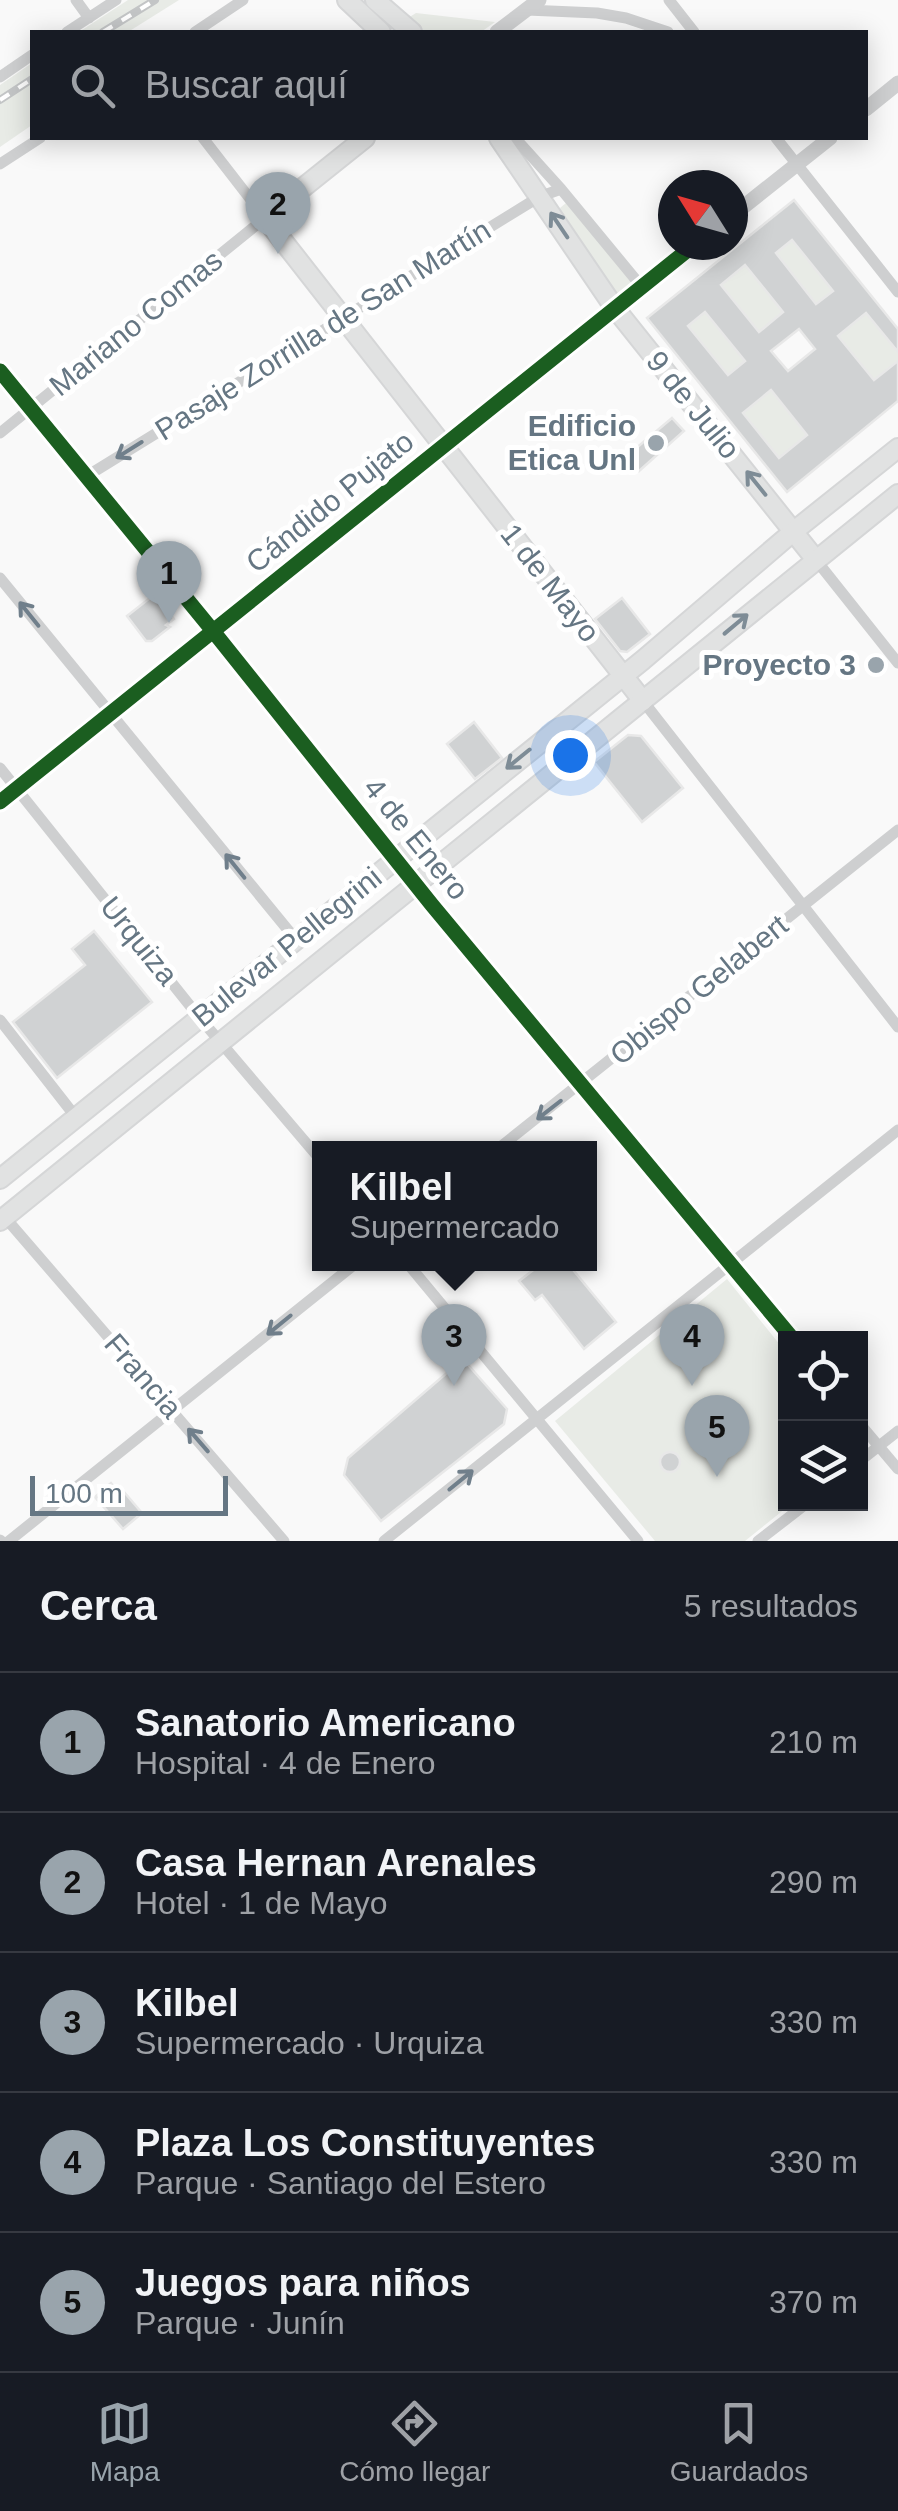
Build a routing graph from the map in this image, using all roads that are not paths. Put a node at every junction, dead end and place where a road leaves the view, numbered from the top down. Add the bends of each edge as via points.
1 (76, 0) edge
2 (116, 0) edge
3 (243, 0) edge
4 (347, 0) edge
5 (375, 0) edge
6 (668, 0) edge
7 (533, 5) edge
8 (90, 18) junction
9 (70, 30) edge
10 (198, 30) edge
11 (378, 30) edge
12 (410, 30) edge
13 (501, 30) edge
14 (662, 30) edge
15 (692, 30) edge
16 (30, 57) edge
17 (0, 77) edge
18 (898, 83) edge
19 (868, 107) edge
20 (37, 140) edge
21 (204, 140) edge
22 (362, 140) edge
23 (500, 140) edge
24 (517, 140) edge
25 (778, 140) edge
26 (827, 140) edge
27 (0, 164) edge
28 (797, 164) junction
29 (561, 189) junction
30 (539, 197) junction
31 (748, 202) edge
32 (265, 218) junction
33 (675, 260) edge
34 (893, 276) edge
35 (642, 286) junction
36 (898, 292) edge
37 (614, 307) junction
38 (342, 318) junction
39 (0, 371) edge
40 (32, 408) junction
41 (0, 433) edge
42 (444, 446) junction
43 (898, 448) edge
44 (87, 476) junction
45 (898, 494) edge
46 (794, 531) junction
47 (816, 560) junction
48 (0, 578) edge
49 (213, 631) junction
50 (898, 663) edge
51 (622, 676) junction
52 (643, 701) junction
53 (110, 714) junction
54 (0, 768) edge
55 (17, 788) junction
56 (0, 802) edge
57 (898, 830) edge
58 (397, 859) junction
59 (415, 883) junction
60 (804, 906) junction
61 (297, 941) junction
62 (200, 1018) junction
63 (0, 1020) edge
64 (898, 1027) edge
65 (221, 1043) junction
66 (581, 1084) junction
67 (76, 1116) junction
68 (898, 1130) edge
69 (508, 1141) edge
70 (312, 1150) edge
71 (0, 1179) edge
72 (2, 1216) edge
73 (731, 1264) junction
74 (346, 1271) edge
75 (414, 1271) edge
76 (786, 1331) edge
77 (173, 1410) junction
78 (537, 1420) junction
79 (898, 1431) edge
80 (868, 1434) edge
81 (878, 1446) junction
82 (868, 1454) edge
83 (898, 1470) edge
84 (797, 1511) edge
85 (10, 1541) edge
86 (284, 1541) edge
87 (384, 1541) edge
88 (638, 1541) edge
89 (758, 1541) edge

1 - 8 street
2 - 8 street
3 - 10 street
4 - 11 main road
5 - 12 main road
6 - 15 street
7 - 13 street
7 - 14 street
8 - 9 street
16 - 17 street
18 - 19 street
20 - 27 street
21 - 32 street, 1 de Mayo
22 - 32 main road, Mariano Comas
23 - 30 main road, 9 de Julio
24 - 29 street
25 - 28 street
26 - 28 street
28 - 31 street
28 - 34 street
29 - 30 street, Pasaje Zorrilla de San Martín
29 - 35 street
37 -> 30 main road, 9 de Julio
30 - 38 street, Pasaje Zorrilla de San Martín
32 - 38 main road, 1 de Mayo
32 - 40 street, Mariano Comas
33 - 35 street, Cándido Pujato
34 - 36 street
35 - 37 street, Cándido Pujato
37 - 42 street, Cándido Pujato
46 -> 37 main road, 9 de Julio
38 - 42 main road, 1 de Mayo
38 -> 44 street, Pasaje Zorrilla de San Martín
39 - 40 street, 4 de Enero
40 - 41 street, Mariano Comas
40 - 44 street, 4 de Enero
42 - 49 street, Cándido Pujato
42 - 51 main road, 1 de Mayo
43 - 46 main road, Bulevar Pellegrini
44 - 49 street, 4 de Enero
45 - 47 main road, Bulevar Pellegrini
46 - 47 main road, 9 de Julio
46 - 51 main road, Bulevar Pellegrini
47 - 50 street, 9 de Julio
52 -> 47 main road, Bulevar Pellegrini
53 -> 48 street
49 - 53 street, Cándido Pujato
49 - 58 street, 4 de Enero
51 - 52 main road, 1 de Mayo
51 -> 58 main road, Bulevar Pellegrini
52 - 59 main road, Bulevar Pellegrini
52 - 60 street, 1 de Mayo
53 - 55 street, Cándido Pujato
61 -> 53 street
54 - 55 street, Urquiza
55 - 56 street, Cándido Pujato
55 - 62 street, Urquiza
57 - 60 street, Obispo Gelabert
58 - 59 street, 4 de Enero
58 - 61 main road, Bulevar Pellegrini
59 - 65 main road, Bulevar Pellegrini
59 - 66 street, 4 de Enero
60 - 64 street, 1 de Mayo
60 - 66 street, Obispo Gelabert
61 - 62 main road, Bulevar Pellegrini
62 - 65 street, Urquiza
62 - 67 main road, Bulevar Pellegrini
63 - 67 street
65 - 70 street, Urquiza
65 - 72 main road, Bulevar Pellegrini
66 -> 69 street, Obispo Gelabert
66 - 73 street, 4 de Enero
67 - 71 main road, Bulevar Pellegrini
68 - 73 street
72 - 77 street, Francia
73 - 76 street, 4 de Enero
73 - 78 street
74 -> 77 street
75 - 78 street
77 - 85 street
86 -> 77 street, Francia
87 -> 78 street
78 - 88 street
79 - 81 street
80 - 81 street
81 - 82 street
81 - 83 street
84 - 89 street

